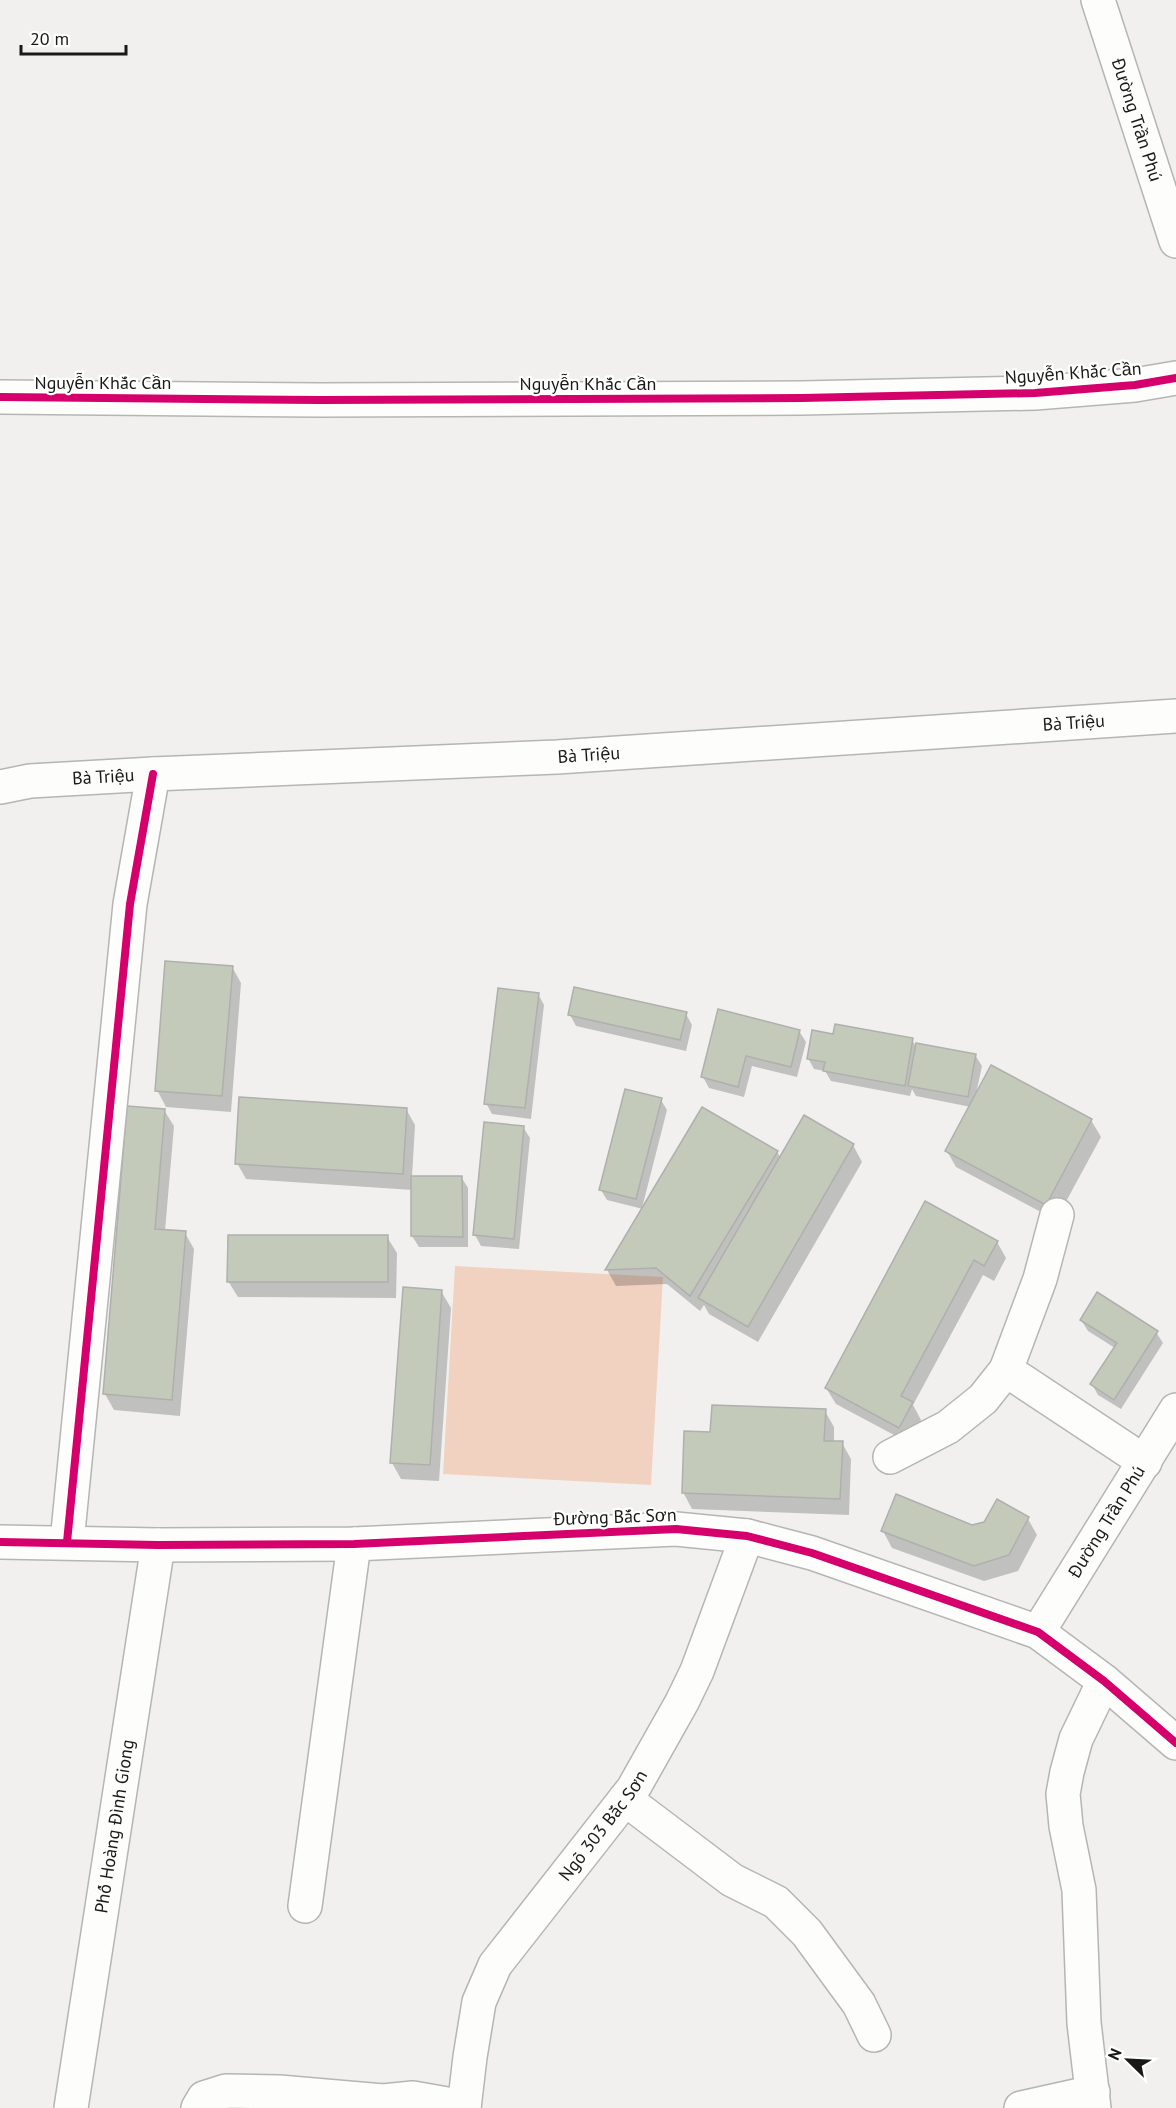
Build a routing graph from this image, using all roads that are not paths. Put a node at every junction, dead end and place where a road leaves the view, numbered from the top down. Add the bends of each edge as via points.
1 (1098, 0) edge
2 (1176, 241) edge
3 (1176, 378) edge
4 (0, 397) edge
5 (1176, 716) edge
6 (153, 774) junction
7 (0, 787) edge
8 (1057, 1215) dead end
9 (1006, 1370) junction
10 (1176, 1410) edge
11 (890, 1457) dead end
12 (1145, 1462) junction
13 (747, 1536) junction
14 (0, 1542) edge
15 (67, 1542) junction
16 (354, 1544) junction
17 (158, 1545) junction
18 (1038, 1632) junction
19 (1104, 1681) junction
20 (1176, 1743) edge
21 (625, 1799) junction
22 (305, 1906) dead end
23 (874, 2035) dead end
24 (1094, 2100) edge
25 (464, 2107) edge
26 (71, 2108) edge
27 (198, 2108) edge
28 (1021, 2108) edge

1 - 2 street, Đường Trần Phú
3 - 4 street, Nguyễn Khắc Cần via 1035,393 802,398
5 - 6 street, Bà Triệu via 557,757
6 - 7 street, Bà Triệu
6 - 15 street via 130,904
8 - 9 street via 1040,1279
9 - 11 street via 983,1400 948,1427
9 - 12 street
10 - 12 street, Đường Trần Phú
12 - 18 street, Đường Trần Phú
13 - 16 street, Đường Bắc Sơn via 676,1529
13 - 18 street, Đường Bắc Sơn via 812,1553
13 - 21 street, Ngõ 303 Bắc Sơn via 692,1681
14 - 15 street, Đường Bắc Sơn
15 - 17 street, Đường Bắc Sơn
16 - 17 street, Đường Bắc Sơn
16 - 22 street
17 - 26 street, Phố Hoàng Đình Giong
18 - 19 street, Đường Bắc Sơn
19 - 20 street, Đường Bắc Sơn
19 - 24 street via 1076,1739 1063,1794 1079,1890 1084,2023
21 - 23 street via 732,1880 776,1902 807,1933 859,2004
21 - 25 street, Ngõ 303 Bắc Sơn via 495,1965 479,2002
24 - 28 street
25 - 27 street via 414,2098 383,2101 226,2091 204,2098

